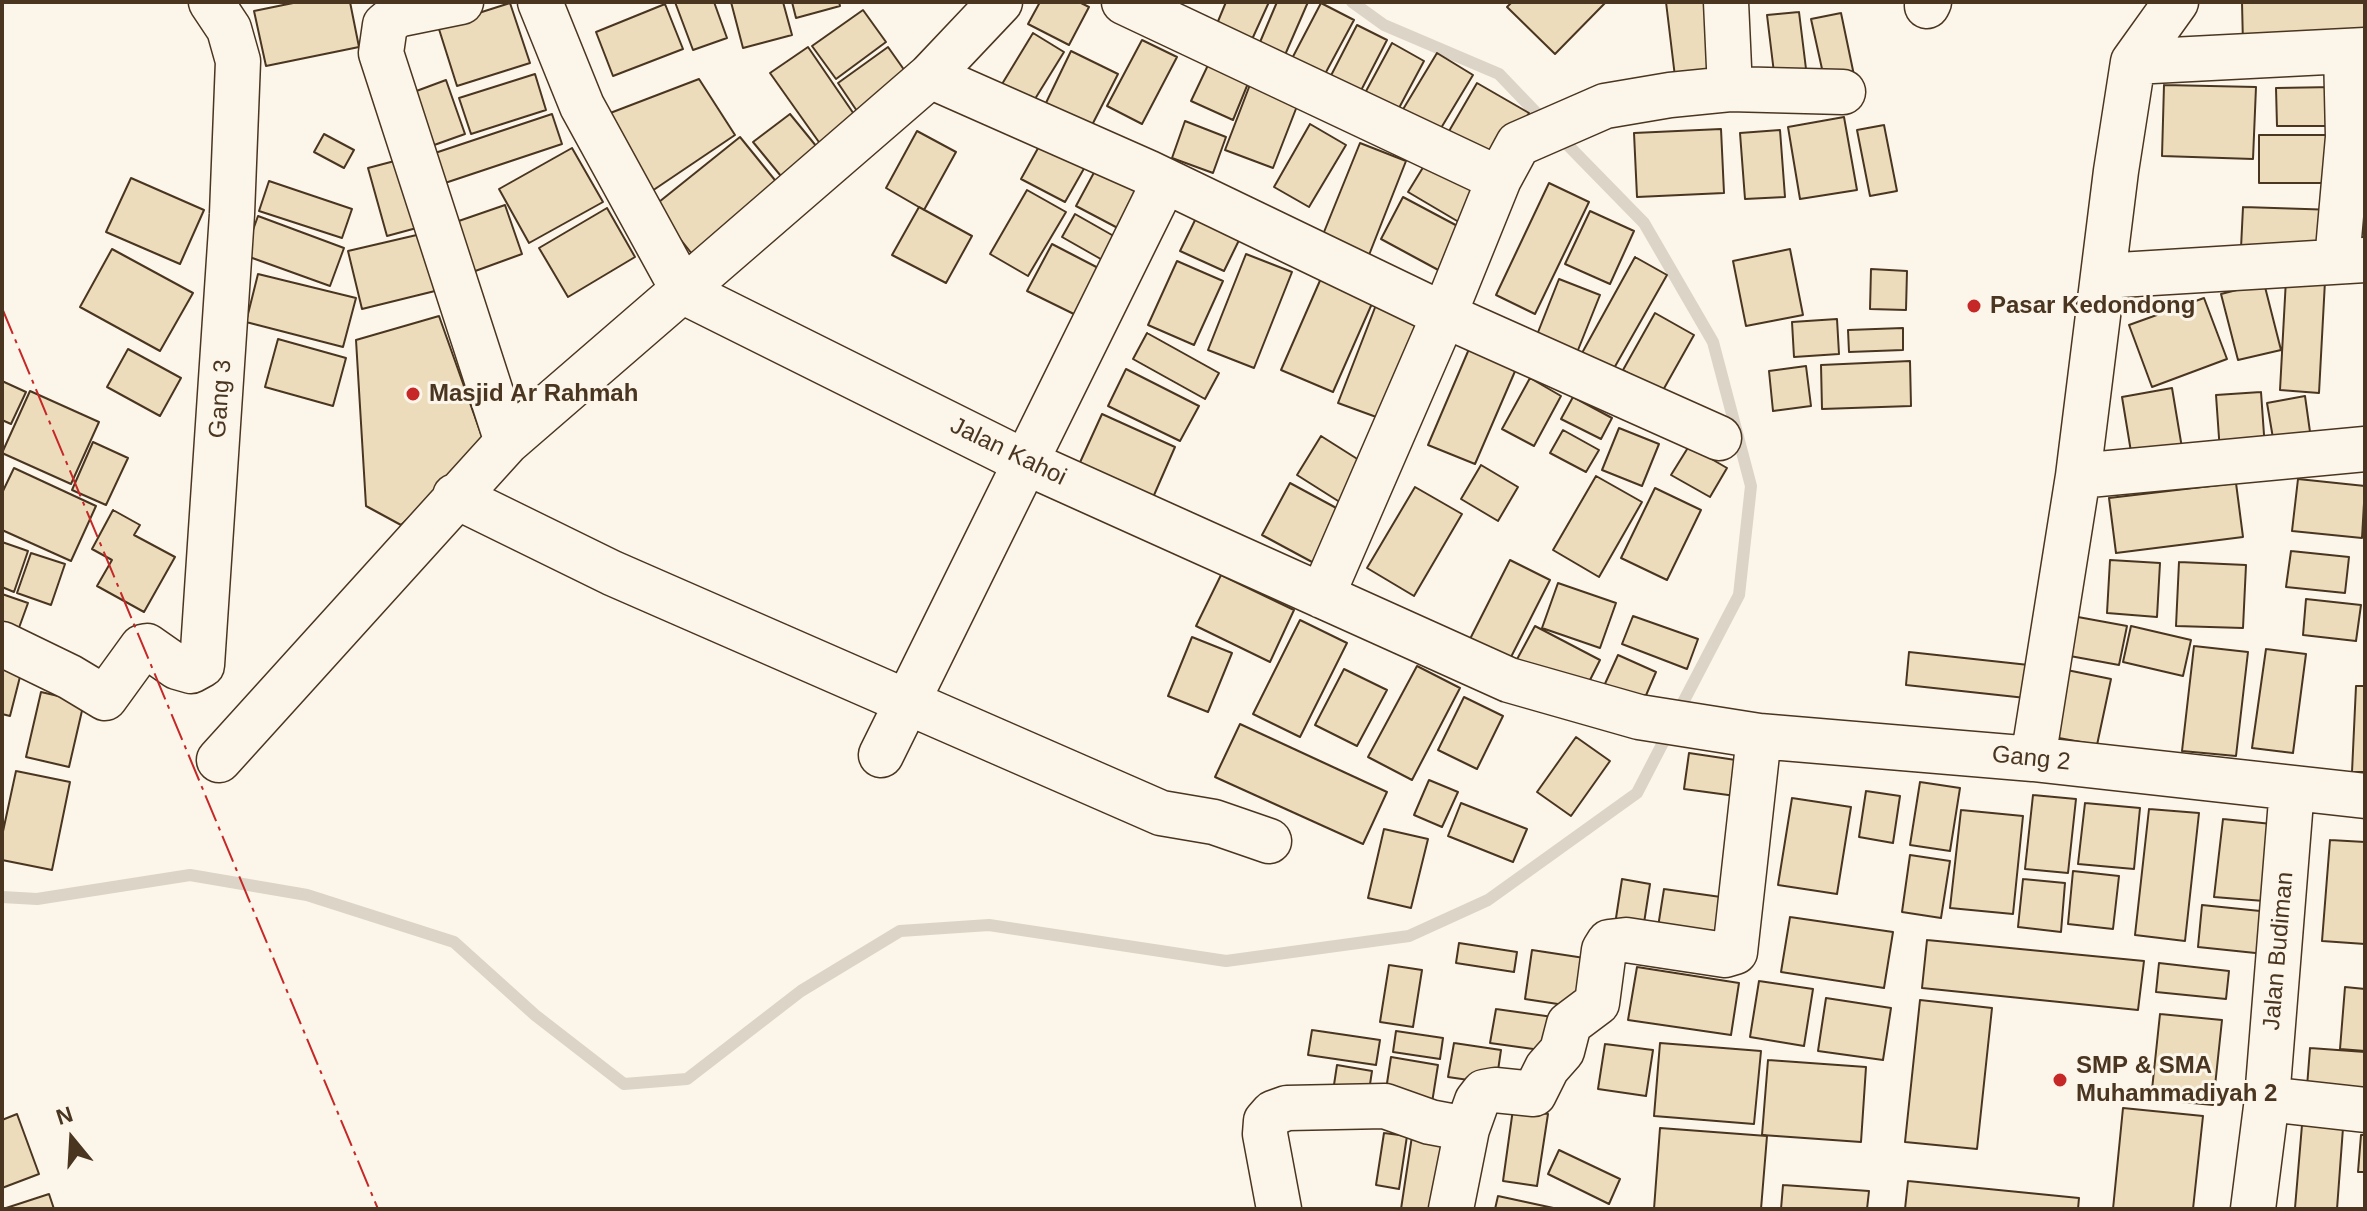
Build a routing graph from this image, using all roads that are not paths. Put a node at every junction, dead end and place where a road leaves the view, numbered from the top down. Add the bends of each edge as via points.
1 (211, 2) edge
2 (461, 2) edge
3 (540, 2) edge
4 (1000, 2) edge
5 (1124, 2) edge
6 (1726, 2) edge
7 (2176, 2) edge
8 (2355, 51) edge
9 (2133, 62) junction
10 (930, 76) junction
11 (1730, 89) junction
12 (1843, 92) dead end
13 (1508, 161) junction
14 (1164, 182) junction
15 (2351, 260) edge
16 (2103, 276) junction
17 (684, 292) junction
18 (1444, 315) junction
19 (1719, 438) dead end
20 (507, 442) junction
21 (2365, 449) edge
22 (1025, 462) junction
23 (2078, 476) junction
24 (455, 496) junction
25 (1322, 596) junction
26 (2, 644) edge
27 (908, 704) junction
28 (1697, 725) joint
29 (1759, 736) junction
30 (881, 755) dead end
31 (2033, 759) junction
32 (219, 760) dead end
33 (2292, 788) junction
34 (2365, 796) edge
35 (1269, 841) dead end
36 (2267, 1099) junction
37 (2365, 1110) edge
38 (1467, 1129) junction
39 (1279, 1209) edge
40 (1451, 1209) edge
41 (2253, 1209) edge

1 - 26 street, Gang 3 via 229,29 238,61 205,654 199,669 191,671 142,647 108,697 102,697
2 - 20 street via 397,15 385,25 381,53
3 - 17 street via 582,106
4 - 10 street
5 - 13 street
6 - 11 street
7 - 9 street
8 - 9 street
8 - 15 street via 2348,137
9 - 16 street
10 - 14 street
10 - 17 street
11 - 12 street
11 - 13 street via 1605,106
13 - 18 street
14 - 18 street
14 - 22 street
15 - 16 street
16 - 23 street
17 - 20 street
17 - 22 street, Jalan Kahoi
18 - 19 street
18 - 25 street
20 - 24 street
21 - 23 street
22 - 25 street, Jalan Kahoi
22 - 27 street
23 - 31 street
24 - 27 street via 612,573
24 - 32 street
25 - 28 street, Jalan Kahoi via 1509,680 1639,717
27 - 30 street
27 - 35 street via 1161,813 1214,822
28 - 29 street, Gang 2
29 - 31 street, Gang 2
29 - 38 street via 1735,952 1609,942 1597,1003 1569,1024 1562,1051 1534,1094 1484,1092
31 - 33 street, Gang 2
33 - 34 street, Gang 2
33 - 36 street, Jalan Budiman
36 - 37 street
36 - 41 street, Jalan Budiman
38 - 39 street via 1385,1106 1287,1108 1273,1113 1265,1134
38 - 40 street

